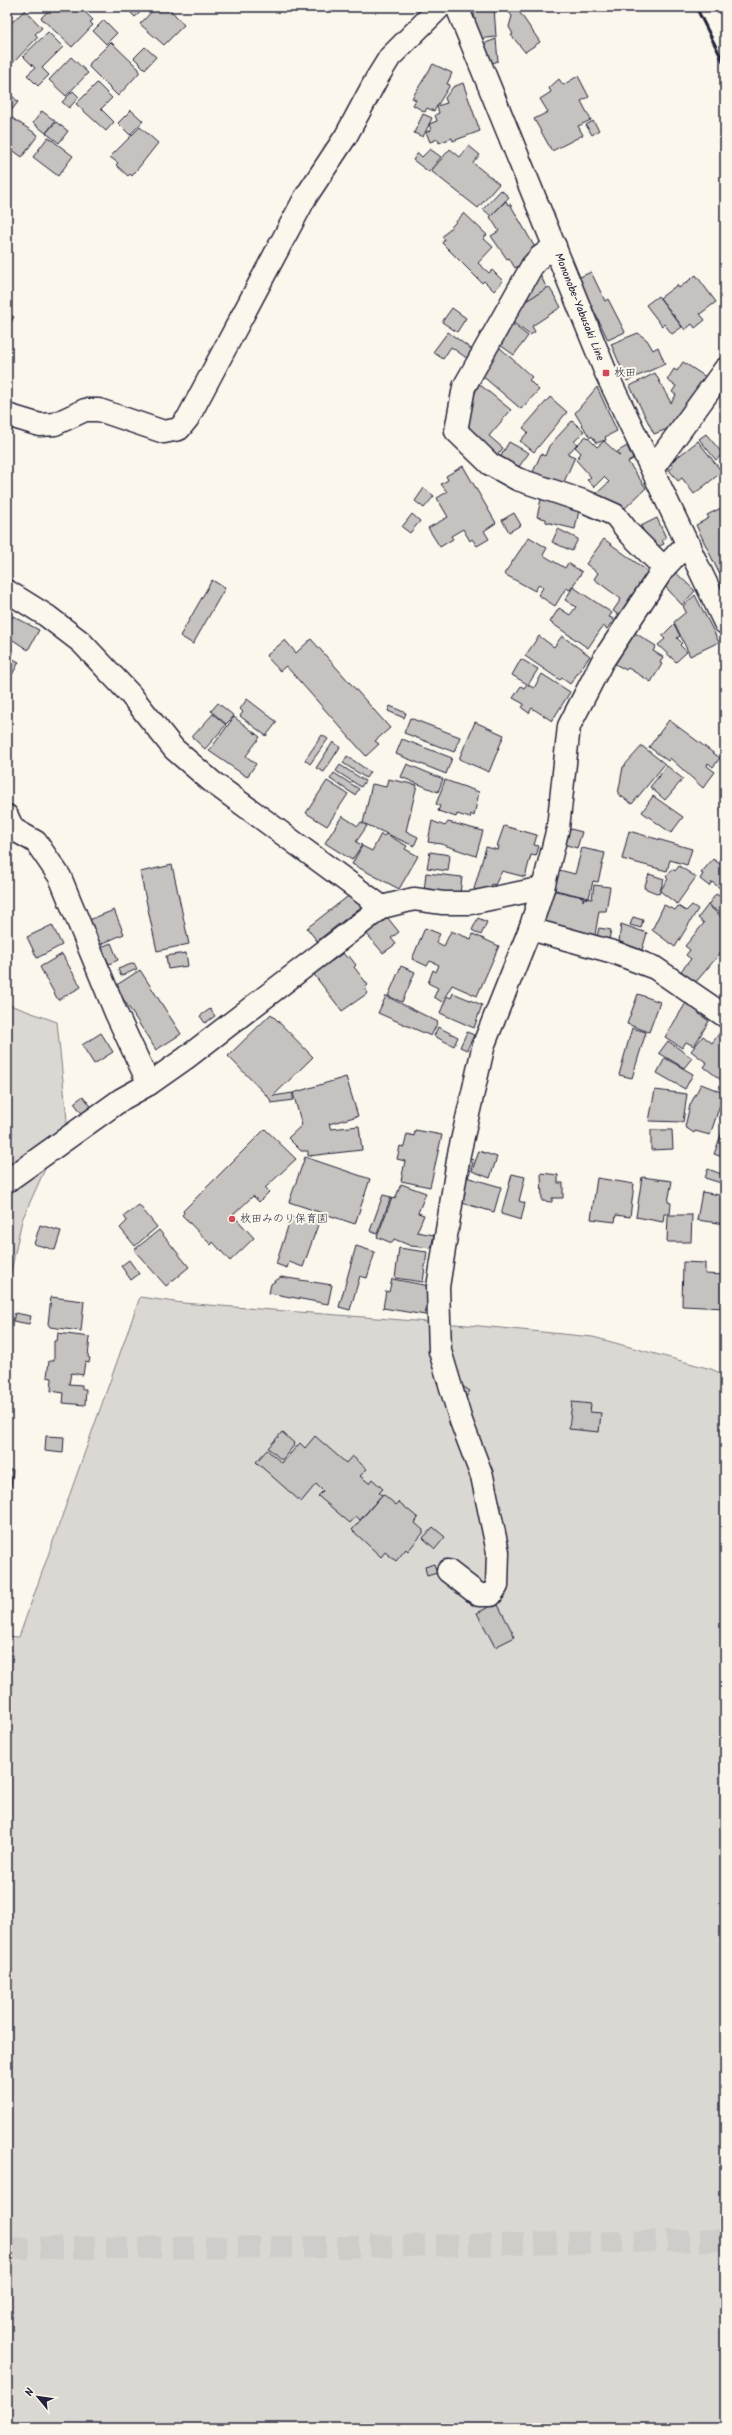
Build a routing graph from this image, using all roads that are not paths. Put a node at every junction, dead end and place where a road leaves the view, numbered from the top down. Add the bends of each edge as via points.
1 (440, 7) edge
2 (457, 7) edge
3 (555, 246) junction
4 (725, 369) edge
5 (7, 415) edge
6 (653, 468) junction
7 (690, 546) junction
8 (664, 568) junction
9 (7, 591) edge
10 (725, 623) edge
11 (9, 826) edge
12 (543, 888) junction
13 (382, 907) junction
14 (530, 928) junction
15 (725, 1016) edge
16 (149, 1084) junction
17 (7, 1181) edge
18 (448, 1571) dead end

1 - 5 street via 390,57 376,78 346,136 305,198 188,418 179,429 164,432 98,410 85,410 55,424 40,425
2 - 3 street, Mononobe-Yabusaki Line
3 - 6 street, Mononobe-Yabusaki Line via 606,372
3 - 8 street via 540,256 532,266 464,387 456,431 490,464 517,479 586,502 615,515
4 - 6 street
6 - 7 street, Mononobe-Yabusaki Line
7 - 8 street via 679,552
7 - 10 street, Mononobe-Yabusaki Line
8 - 12 street via 602,662 569,726 558,828
9 - 13 street via 47,616 81,642 130,694 174,749 211,781
11 - 16 street via 36,842 60,877 116,1014
12 - 13 street via 470,903 414,899
12 - 14 street
13 - 16 street
14 - 15 street via 613,952 655,968
14 - 18 street via 484,1044 458,1154 438,1286 440,1351 461,1421 482,1476 498,1552 497,1586 491,1595 479,1595
16 - 17 street via 122,1098

